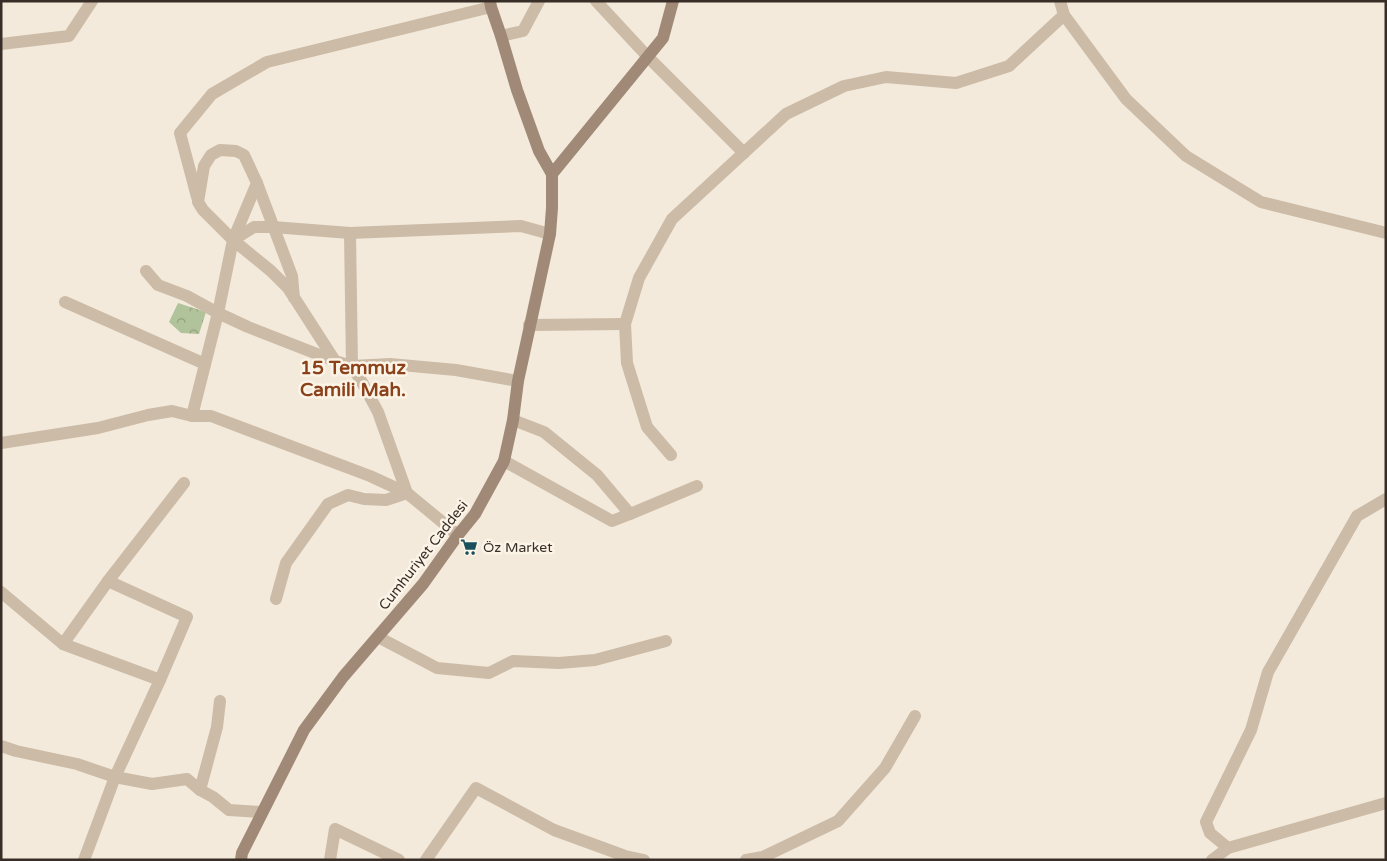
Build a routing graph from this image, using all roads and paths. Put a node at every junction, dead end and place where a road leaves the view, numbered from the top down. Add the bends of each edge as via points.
1 (92, 1) edge
2 (539, 1) edge
3 (596, 1) edge
4 (673, 1) edge
5 (1060, 1) edge
6 (490, 4) edge
7 (1064, 15) junction
8 (501, 36) junction
9 (1, 44) edge
10 (648, 57) junction
11 (744, 153) junction
12 (552, 174) junction
13 (257, 183) junction
14 (198, 202) junction
15 (274, 227) junction
16 (350, 233) junction
17 (1386, 233) edge
18 (550, 234) junction
19 (233, 240) junction
20 (146, 271) dead end
21 (294, 298) junction
22 (65, 302) dead end
23 (218, 313) junction
24 (626, 324) junction
25 (529, 325) junction
26 (335, 361) junction
27 (205, 364) junction
28 (352, 366) junction
29 (518, 381) junction
30 (192, 416) junction
31 (513, 420) junction
32 (1, 443) edge
33 (671, 455) dead end
34 (504, 461) junction
35 (184, 483) dead end
36 (697, 486) dead end
37 (407, 492) junction
38 (1386, 499) edge
39 (630, 514) junction
40 (458, 535) junction
41 (108, 581) junction
42 (1, 592) edge
43 (276, 599) dead end
44 (378, 637) junction
45 (666, 641) dead end
46 (63, 644) junction
47 (160, 680) junction
48 (220, 701) dead end
49 (914, 716) dead end
50 (1, 746) edge
51 (115, 778) junction
52 (200, 790) junction
53 (1386, 803) edge
54 (262, 812) junction
55 (1228, 848) junction
56 (84, 860) edge
57 (241, 860) edge
58 (330, 860) edge
59 (399, 860) edge
60 (426, 860) edge
61 (644, 860) edge
62 (746, 860) edge
63 (1212, 860) edge

1 - 9 street via 69,36
2 - 8 street via 523,31
3 - 10 street
4 - 10 street via 663,38
5 - 7 street
6 - 8 street
6 - 14 street via 267,62 212,94 180,133
7 - 11 street via 1009,66 956,83 886,77 844,86 786,114
7 - 17 street via 1126,99 1186,156 1261,202
8 - 12 street via 516,90 539,151
10 - 11 street
10 - 12 street
11 - 24 street via 672,218 639,278
12 - 18 street, Cumhuriyet Caddesi
13 - 14 street via 244,155 220,150 210,156 204,166
13 - 15 street
13 - 19 street
14 - 19 street
15 - 16 street
15 - 19 street via 254,227
15 - 21 street via 292,276
16 - 18 street via 520,226
16 - 28 street
18 - 25 street, Cumhuriyet Caddesi
19 - 21 street via 271,271
19 - 23 street
20 - 23 street via 158,285
21 - 26 street
22 - 27 street
23 - 26 street
23 - 27 street
24 - 25 street
24 - 33 street via 627,363 647,428
25 - 29 street, Cumhuriyet Caddesi
26 - 28 street
27 - 30 street
28 - 29 street via 390,364 456,370
28 - 37 street via 378,412
29 - 31 street, Cumhuriyet Caddesi
30 - 32 street via 172,411 98,428
30 - 37 street via 211,416
31 - 34 street, Cumhuriyet Caddesi
31 - 39 street via 544,432 597,475
34 - 39 street via 612,521
34 - 40 street, Cumhuriyet Caddesi via 475,514
35 - 41 street
36 - 39 street
37 - 40 street
37 - 43 street via 386,500 348,495 328,504 286,563
38 - 55 street via 1357,516 1268,672 1251,730 1206,822 1210,834
40 - 44 street, Cumhuriyet Caddesi via 423,584
41 - 46 street
41 - 47 street via 187,617
42 - 46 street
44 - 45 street via 437,668 489,673 513,661 559,663 595,660
44 - 54 street, Cumhuriyet Caddesi via 342,677 304,730
46 - 47 street
47 - 51 street
48 - 52 street via 217,727
49 - 62 street via 885,768 838,821 763,858
50 - 51 street via 77,764
51 - 52 street via 152,784 187,779
51 - 56 street
52 - 54 street via 229,810
53 - 55 street
54 - 57 street, Cumhuriyet Caddesi
55 - 63 street
58 - 59 street via 335,829
60 - 61 street via 476,788 554,830

